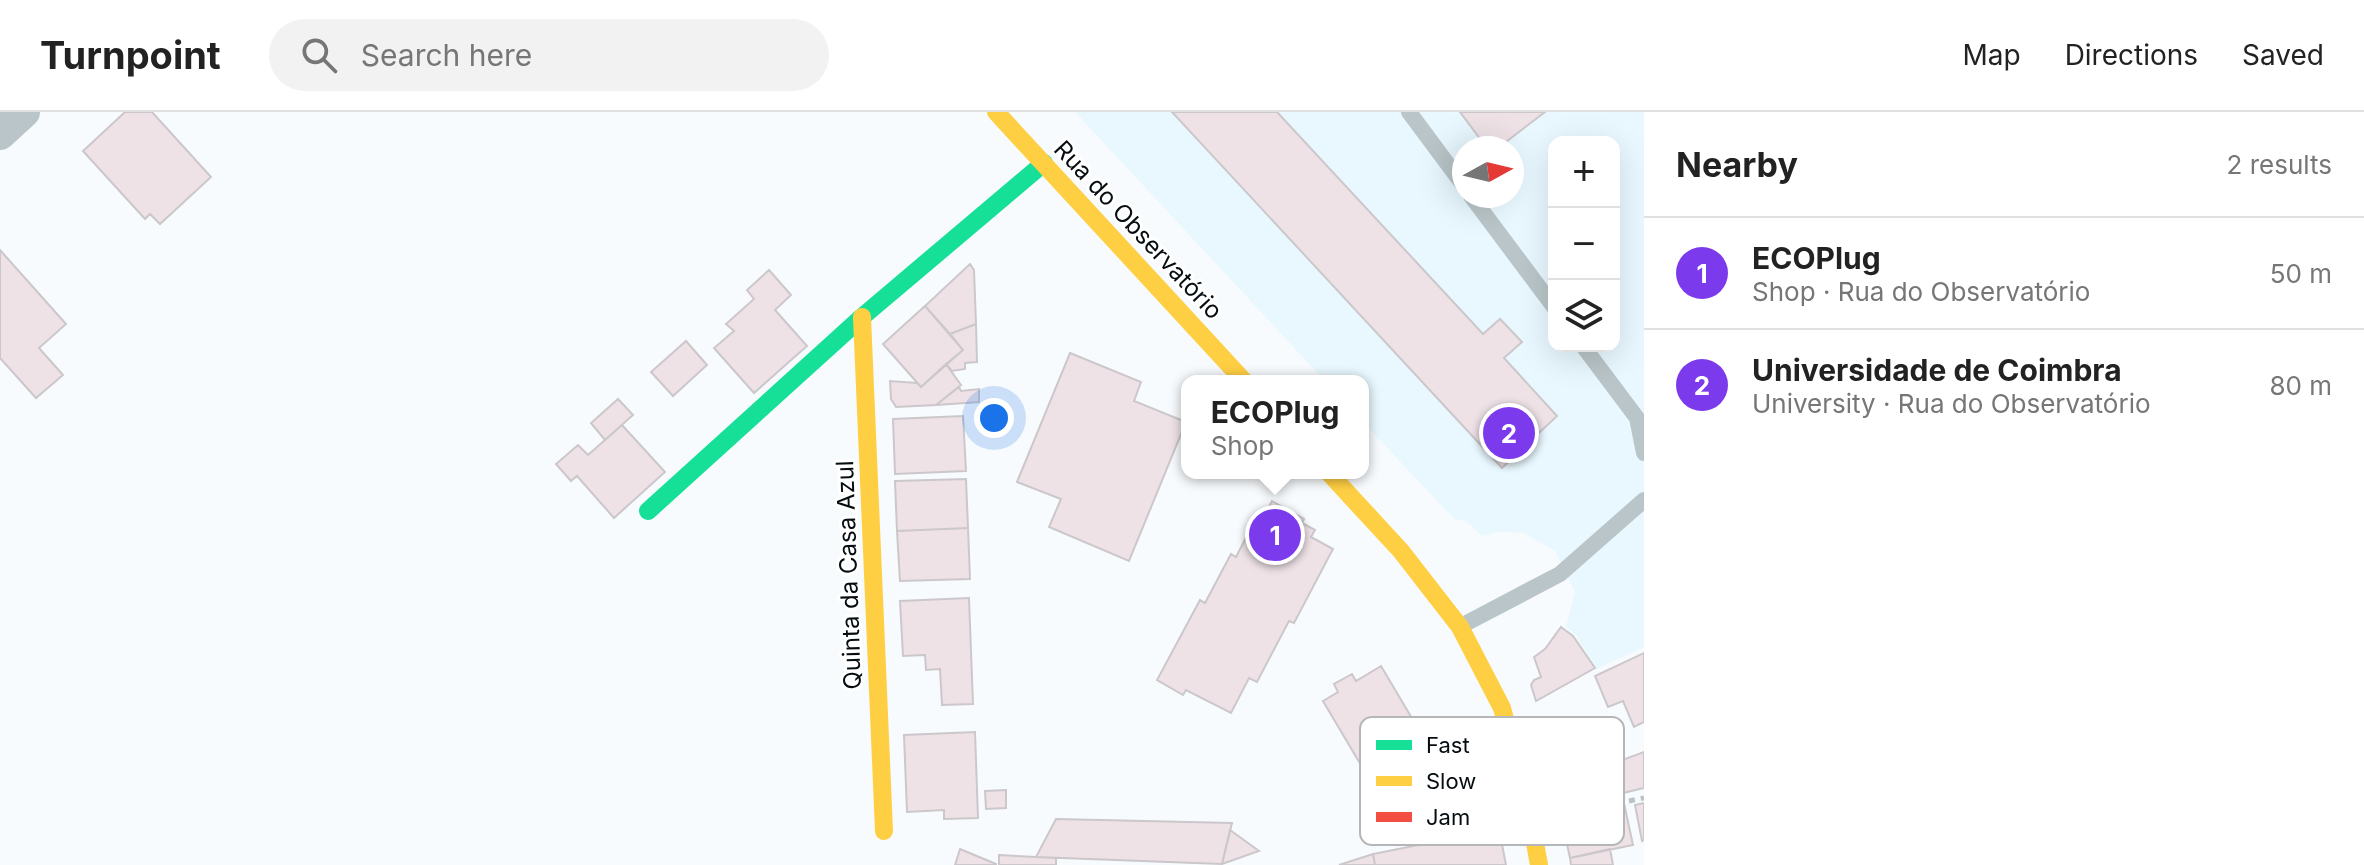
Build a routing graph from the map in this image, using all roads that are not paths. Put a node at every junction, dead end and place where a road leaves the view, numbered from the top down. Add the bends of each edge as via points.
1 (24, 112) edge
2 (996, 112) edge
3 (1409, 112) edge
4 (0, 134) edge
5 (1044, 163) junction
6 (1452, 170) edge
7 (1480, 208) edge
8 (1548, 299) edge
9 (862, 317) junction
10 (1588, 352) edge
11 (1238, 375) edge
12 (1640, 415) edge
13 (1644, 453) edge
14 (1335, 479) edge
15 (1644, 500) edge
16 (648, 511) dead end
17 (1460, 627) junction
18 (1504, 717) edge
19 (884, 831) dead end
20 (1535, 845) edge
21 (1539, 865) edge

1 - 4 street
2 - 5 street, Rua do Observatório
3 - 6 lane
5 - 9 street
5 - 11 street, Rua do Observatório
7 - 8 lane
9 - 16 street
9 - 19 street, Quinta da Casa Azul
10 - 12 lane
12 - 13 lane
14 - 17 street via 1401,551
15 - 17 lane via 1560,574
17 - 18 street
20 - 21 street

